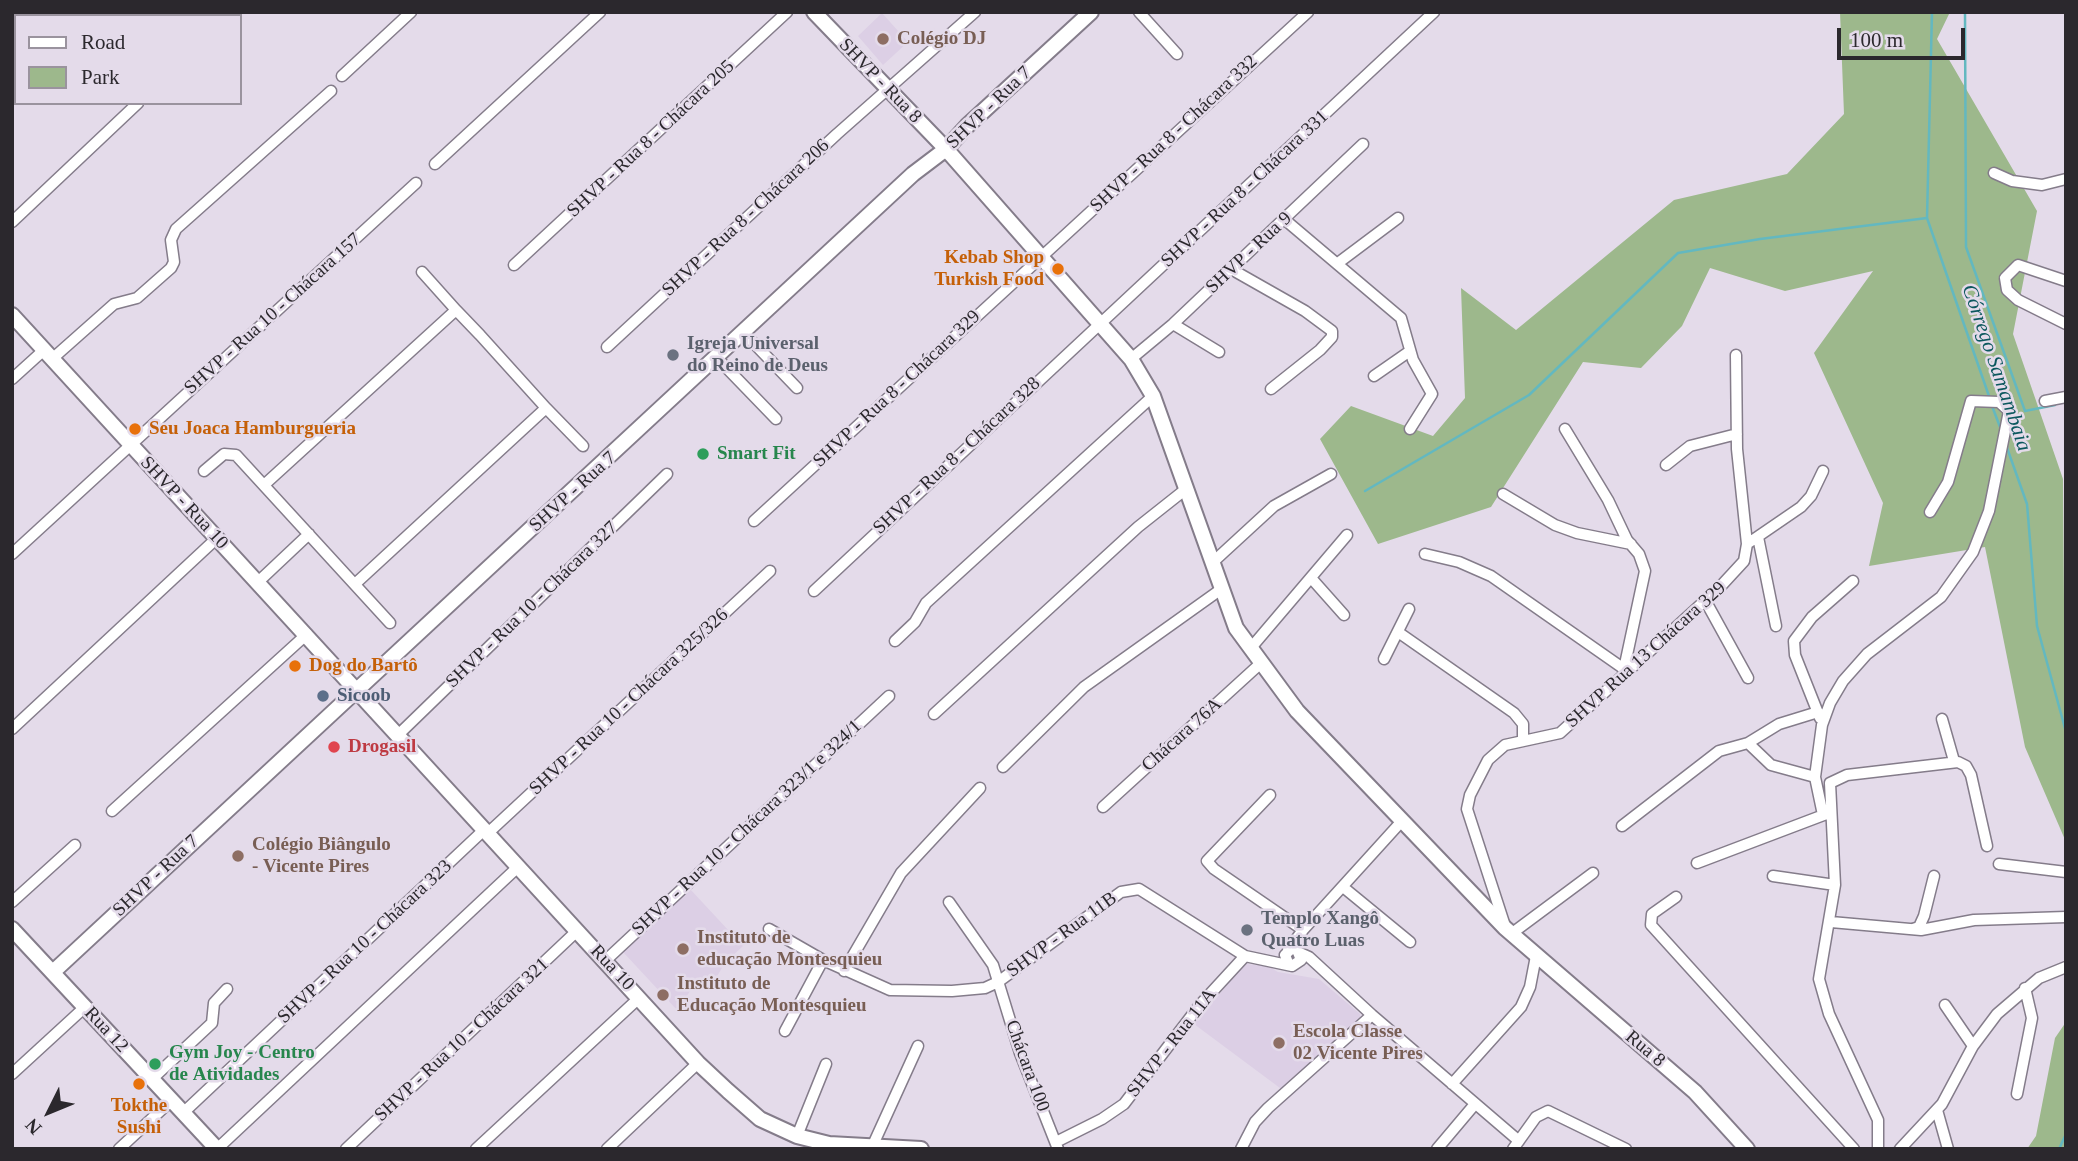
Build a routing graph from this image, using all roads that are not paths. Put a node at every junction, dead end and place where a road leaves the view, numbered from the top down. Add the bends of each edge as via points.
1 (411, 12) edge
2 (600, 12) edge
3 (787, 12) edge
4 (814, 12) edge
5 (975, 12) edge
6 (1091, 12) edge
7 (1139, 12) edge
8 (1308, 12) edge
9 (1434, 12) edge
10 (1177, 54) dead end
11 (342, 76) dead end
12 (887, 89) junction
13 (331, 91) dead end
14 (136, 105) edge
15 (1363, 144) dead end
16 (946, 149) junction
17 (435, 164) dead end
18 (1994, 173) dead end
19 (2066, 180) edge
20 (416, 183) dead end
21 (1398, 218) dead end
22 (1284, 219) junction
23 (12, 222) edge
24 (1041, 257) junction
25 (1338, 263) junction
26 (514, 265) dead end
27 (1231, 269) junction
28 (422, 272) dead end
29 (2066, 281) edge
30 (456, 310) junction
31 (12, 315) edge
32 (1099, 322) junction
33 (1173, 324) junction
34 (2066, 324) edge
35 (744, 333) junction
36 (607, 347) dead end
37 (1410, 351) junction
38 (1219, 352) dead end
39 (48, 354) junction
40 (1736, 355) dead end
41 (717, 358) junction
42 (1131, 359) junction
43 (1374, 376) dead end
44 (12, 379) edge
45 (797, 388) dead end
46 (1271, 389) dead end
47 (1153, 396) junction
48 (2066, 397) edge
49 (2045, 401) dead end
50 (545, 408) junction
51 (776, 419) dead end
52 (1410, 429) dead end
53 (1565, 429) dead end
54 (1737, 434) junction
55 (130, 445) junction
56 (583, 446) dead end
57 (1666, 465) dead end
58 (204, 471) dead end
59 (1823, 471) dead end
60 (667, 474) dead end
61 (1331, 474) dead end
62 (264, 485) junction
63 (1186, 489) junction
64 (1503, 494) dead end
65 (1930, 512) dead end
66 (754, 521) dead end
67 (309, 534) junction
68 (1347, 535) dead end
69 (1758, 537) junction
70 (217, 538) junction
71 (1631, 544) junction
72 (1748, 544) junction
73 (12, 554) edge
74 (1425, 554) dead end
75 (1212, 563) junction
76 (770, 571) dead end
77 (1312, 579) junction
78 (1853, 581) dead end
79 (258, 582) junction
80 (355, 584) junction
81 (1220, 590) junction
82 (814, 591) dead end
83 (1705, 600) junction
84 (1409, 609) dead end
85 (1344, 615) dead end
86 (390, 623) dead end
87 (1776, 626) dead end
88 (1398, 632) junction
89 (307, 634) junction
90 (895, 641) dead end
91 (1250, 649) junction
92 (1384, 659) dead end
93 (1261, 663) junction
94 (1625, 670) junction
95 (1748, 678) dead end
96 (356, 689) junction
97 (888, 696) dead end
98 (1818, 712) junction
99 (934, 714) dead end
100 (1942, 719) dead end
101 (1822, 725) junction
102 (12, 729) edge
103 (398, 735) junction
104 (1523, 739) junction
105 (1748, 743) junction
106 (1954, 761) junction
107 (1003, 767) dead end
108 (1815, 778) junction
109 (979, 788) dead end
110 (1270, 795) dead end
111 (1103, 807) dead end
112 (112, 811) dead end
113 (1826, 814) junction
114 (1401, 822) junction
115 (1622, 826) dead end
116 (487, 831) junction
117 (75, 845) dead end
118 (1987, 846) dead end
119 (1698, 863) dead end
120 (1999, 864) dead end
121 (519, 866) junction
122 (2066, 872) edge
123 (1593, 873) dead end
124 (1773, 876) dead end
125 (1934, 876) dead end
126 (1835, 885) junction
127 (1343, 887) junction
128 (1676, 897) dead end
129 (12, 902) edge
130 (949, 902) dead end
131 (2066, 917) edge
132 (1831, 922) junction
133 (12, 929) edge
134 (769, 929) dead end
135 (1913, 929) junction
136 (577, 931) junction
137 (1508, 931) junction
138 (1301, 932) junction
139 (1410, 942) dead end
140 (1293, 951) junction
141 (1245, 956) junction
142 (1536, 956) junction
143 (1269, 959) junction
144 (823, 960) junction
145 (606, 961) junction
146 (1292, 965) junction
147 (2066, 967) edge
148 (844, 971) junction
149 (53, 972) junction
150 (1325, 972) junction
151 (998, 982) junction
152 (2025, 988) junction
153 (227, 989) dead end
154 (639, 998) junction
155 (1945, 1005) dead end
156 (85, 1007) junction
157 (1372, 1015) junction
158 (785, 1031) dead end
159 (918, 1046) dead end
160 (1973, 1046) junction
161 (698, 1063) junction
162 (826, 1065) dead end
163 (12, 1074) edge
164 (152, 1079) junction
165 (1452, 1084) junction
166 (2017, 1094) dead end
167 (172, 1100) junction
168 (1475, 1104) junction
169 (1937, 1110) junction
170 (183, 1113) junction
171 (797, 1136) junction
172 (1057, 1145) edge
173 (1516, 1145) edge
174 (872, 1147) junction
175 (119, 1149) edge
176 (217, 1149) edge
177 (346, 1149) edge
178 (476, 1149) edge
179 (607, 1149) edge
180 (921, 1149) edge
181 (1241, 1149) edge
182 (1437, 1149) edge
183 (1626, 1149) edge
184 (1747, 1149) edge
185 (1854, 1149) edge
186 (1878, 1149) edge
187 (1900, 1149) edge
188 (1948, 1149) edge

1 - 11 street
2 - 17 street
3 - 26 street, SHVP - Rua 8 - Chácara 205
4 - 12 street, SHVP - Rua 8
5 - 12 street, SHVP - Rua 8 - Chácara 206
6 - 16 street, SHVP - Rua 7
7 - 10 street
8 - 24 street, SHVP - Rua 8 - Chácara 332
9 - 32 street, SHVP - Rua 8 - Chácara 331
12 - 16 street, SHVP - Rua 8
12 - 36 street, SHVP - Rua 8 - Chácara 206
13 - 39 street via 176,229 171,240 171,268 137,298 114,304
14 - 23 street
15 - 22 street, SHVP - Rua 9
16 - 24 street, SHVP - Rua 8
16 - 35 street, SHVP - Rua 7 via 913,174
18 - 19 street via 2012,181 2042,184
20 - 55 street, SHVP - Rua 10 - Chácara 157
21 - 25 street
22 - 25 street
22 - 27 street, SHVP - Rua 9
24 - 32 street, SHVP - Rua 8
24 - 66 street, SHVP - Rua 8 - Chácara 329
25 - 37 street via 1401,318
27 - 33 street, SHVP - Rua 9
27 - 46 street via 1332,331 1320,350
28 - 30 street
29 - 34 street via 2018,265 2006,278 2007,290 2018,300
30 - 50 street
30 - 62 street
31 - 39 street, SHVP - Rua 10
32 - 42 street, SHVP - Rua 8
32 - 82 street, SHVP - Rua 8 - Chácara 328
33 - 38 street
33 - 42 street, SHVP - Rua 9
35 - 41 street, SHVP - Rua 7
35 - 45 street
37 - 43 street
37 - 52 street via 1432,394
39 - 44 street
39 - 55 street, SHVP - Rua 10
40 - 54 street
41 - 51 street
41 - 96 street, SHVP - Rua 7
42 - 47 street, SHVP - Rua 8
47 - 63 street, SHVP - Rua 8
47 - 90 street via 926,603
48 - 49 street
50 - 56 street
50 - 80 street
53 - 71 street
54 - 57 street via 1690,446
54 - 72 street
55 - 70 street, SHVP - Rua 10
55 - 73 street, SHVP - Rua 10 - Chácara 157
58 - 62 street via 231,453
59 - 69 street via 1801,507
60 - 103 street, SHVP - Rua 10 - Chácara 327
61 - 75 street via 1274,506
62 - 67 street
63 - 75 street, SHVP - Rua 8
63 - 99 street via 1138,527
64 - 71 street via 1566,529
65 - 101 street via 1948,482 1971,401 2000,402 2009,411 1989,511 1973,552 1941,597 1886,636 1858,663 1835,692
67 - 79 street
67 - 80 street
68 - 77 street
69 - 72 street
69 - 87 street
70 - 79 street, SHVP - Rua 10
70 - 102 street
71 - 94 street via 1644,571
72 - 83 street, SHVP Rua 13 Chácara 329 via 1739,568
74 - 94 street via 1491,576
75 - 81 street, Rua 8
76 - 116 street, SHVP - Rua 10 - Chácara 325/326
77 - 85 street
77 - 91 street
78 - 98 street via 1812,617 1794,640 1795,655
79 - 89 street, SHVP - Rua 10
80 - 86 street
81 - 91 street, Rua 8
81 - 107 street via 1084,687
83 - 94 street, SHVP Rua 13 Chácara 329
83 - 95 street
84 - 88 street
88 - 92 street
88 - 104 street via 1514,713 1523,724
89 - 96 street, SHVP - Rua 10
89 - 112 street
91 - 93 street, Rua 8
93 - 111 street, Chácara 76A
93 - 114 street, Rua 8 via 1297,711
94 - 104 street, SHVP Rua 13 Chácara 329 via 1560,733
96 - 103 street, Rua 10
96 - 149 street, SHVP - Rua 7
97 - 145 street, SHVP - Rua 10 - Chácara 323/1 e 324/1
98 - 101 street
98 - 105 street via 1779,724
100 - 106 street
101 - 108 street
103 - 116 street, Rua 10
104 - 137 street via 1505,745 1488,760 1466,809
105 - 108 street via 1771,765
105 - 115 street via 1719,751
106 - 113 street via 1847,775 1830,783
106 - 118 street via 1970,771
108 - 113 street
109 - 148 street via 901,873
110 - 138 street via 1207,863
113 - 119 street
113 - 126 street
114 - 127 street
114 - 137 street, Rua 8
116 - 121 street, Rua 10
116 - 170 street, SHVP - Rua 10 - Chácara 323
117 - 129 street
120 - 122 street
121 - 136 street, Rua 10
121 - 176 street
123 - 137 street
124 - 126 street
125 - 135 street via 1922,922
126 - 132 street
127 - 138 street
127 - 139 street
128 - 185 street via 1652,914 1651,925
130 - 151 street, Chácara 100 via 983,948
131 - 135 street via 1974,920
132 - 135 street
132 - 186 street via 1819,979 1878,1120
133 - 149 street, Rua 12
134 - 144 street, SHVP - Rua 11B
136 - 145 street, Rua 10
136 - 177 street, SHVP - Rua 10 - Chácara 321
137 - 142 street, Rua 8
138 - 140 street
140 - 143 street, SHVP - Rua 11B
140 - 146 street via 1284,959
140 - 146 street via 1301,960
140 - 150 street
141 - 143 street, SHVP - Rua 11B
141 - 151 street, SHVP - Rua 11B via 1152,895 1131,889
141 - 172 street, SHVP - Rua 11A via 1199,1006 1124,1104
142 - 165 street via 1521,1007
142 - 184 street, Rua 8 via 1695,1092
143 - 146 street, SHVP - Rua 11B
144 - 148 street, SHVP - Rua 11B
144 - 158 street
145 - 154 street, Rua 10
146 - 150 street, SHVP - Rua 11B
147 - 152 street
148 - 151 street, SHVP - Rua 11B via 905,993 985,988
149 - 156 street, Rua 12
150 - 157 street
151 - 172 street, Chácara 100
152 - 160 street
152 - 166 street via 2032,1021
153 - 164 street via 214,1003 212,1023
154 - 161 street, Rua 10
154 - 178 street
155 - 160 street
156 - 163 street
156 - 164 street, Rua 12
157 - 165 street
157 - 181 street via 1268,1108
159 - 174 street
160 - 169 street
161 - 171 street, Rua 10 via 760,1119
161 - 179 street
162 - 171 street
164 - 167 street, Rua 12
165 - 168 street
167 - 170 street, Rua 12
167 - 175 street
168 - 173 street
168 - 182 street
169 - 187 street
169 - 188 street
170 - 176 street, Rua 12
171 - 174 street, Rua 10
173 - 183 street via 1536,1117 1548,1111
174 - 180 street, Rua 10

